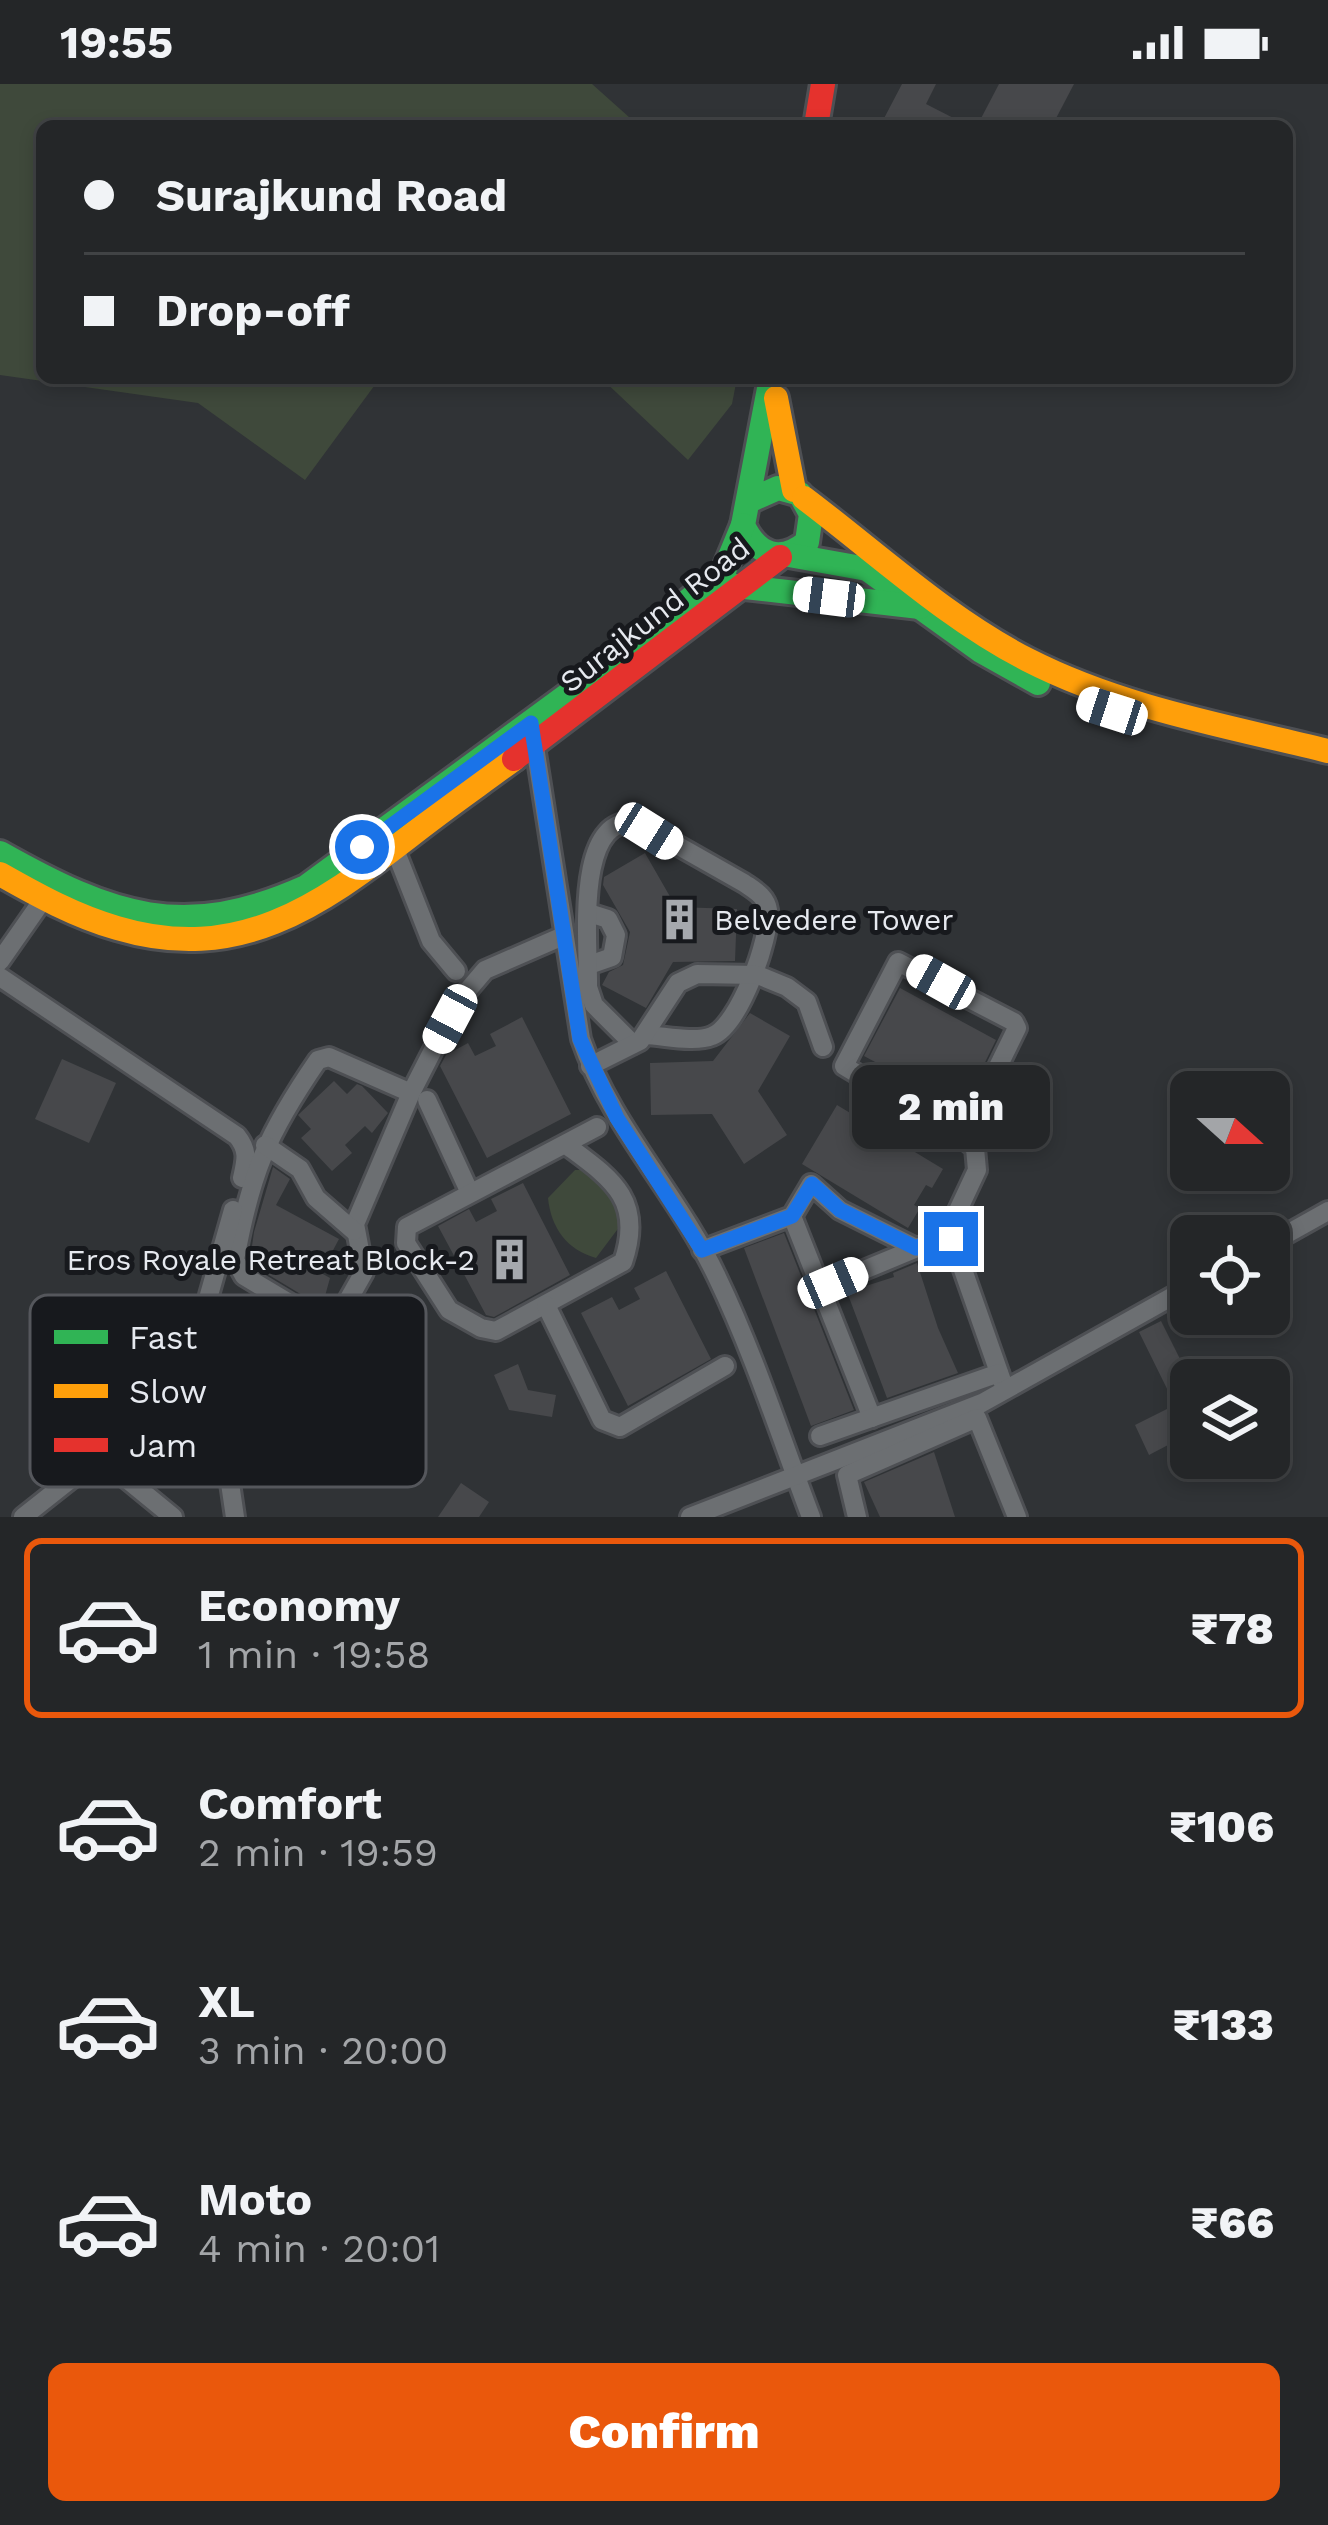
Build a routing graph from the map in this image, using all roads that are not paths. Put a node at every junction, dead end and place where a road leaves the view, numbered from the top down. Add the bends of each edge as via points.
1 (823, 84) edge
2 (816, 120) edge
3 (771, 384) edge
4 (773, 384) edge
5 (799, 494) junction
6 (751, 500) junction
7 (743, 525) junction
8 (784, 556) junction
9 (736, 586) junction
10 (922, 607) junction
11 (533, 734) junction
12 (1328, 751) edge
13 (1328, 767) edge
14 (394, 847) junction
15 (0, 854) edge
16 (0, 874) edge
17 (50, 891) junction
18 (563, 936) junction
19 (0, 961) edge
20 (456, 970) dead end
21 (751, 975) junction
22 (0, 977) edge
23 (639, 1040) junction
24 (823, 1047) dead end
25 (590, 1066) junction
26 (419, 1096) junction
27 (596, 1127) dead end
28 (963, 1138) junction
29 (565, 1144) junction
30 (266, 1145) junction
31 (651, 1172) junction
32 (621, 1190) junction
33 (470, 1193) junction
34 (1328, 1211) edge
35 (792, 1216) junction
36 (355, 1231) junction
37 (1290, 1232) edge
38 (946, 1236) junction
39 (916, 1248) junction
40 (702, 1250) junction
41 (823, 1287) junction
42 (209, 1295) edge
43 (276, 1295) edge
44 (351, 1295) edge
45 (1170, 1297) edge
46 (546, 1305) junction
47 (725, 1366) dead end
48 (1002, 1382) junction
49 (872, 1418) junction
50 (820, 1436) dead end
51 (795, 1475) junction
52 (60, 1487) edge
53 (136, 1487) edge
54 (231, 1487) edge
55 (23, 1517) edge
56 (172, 1517) edge
57 (236, 1517) edge
58 (690, 1517) edge
59 (811, 1517) edge
60 (857, 1517) edge
61 (1017, 1517) edge

1 - 2 main road
3 - 6 main road
4 - 5 main road
5 - 6 main road via 773,487
5 - 8 main road via 813,529
5 - 12 main road via 1000,644 1057,674
6 - 7 main road
7 - 8 main road via 761,552
7 - 11 main road, Surajkund Road via 724,571
8 - 9 main road, Surajkund Road
8 - 10 main road, Surajkund Road via 867,569
9 - 10 main road
9 - 11 main road, Surajkund Road
10 - 13 main road, Surajkund Road via 1007,668 1082,701
11 - 14 main road, Surajkund Road
11 - 17 main road, Surajkund Road via 282,900 220,916 165,918
11 - 18 street
14 - 17 main road, Surajkund Road via 313,905 240,934 148,938 110,928
14 - 20 street via 431,941
15 - 17 main road, Surajkund Road
16 - 17 main road, Surajkund Road
17 - 19 street
18 - 25 street
18 - 26 street via 472,982
21 - 23 street via 686,977
21 - 23 street via 737,1009 713,1036
21 - 23 street via 765,941 768,909 759,893 638,823 611,825 590,880 589,987 594,1005
21 - 24 street via 807,1002
22 - 42 street via 245,1146
23 - 25 street
25 - 31 street
26 - 30 street via 324,1056
26 - 33 street
26 - 36 street
27 - 29 street
28 - 28 street via 1018,1028 898,962 844,1066
28 - 38 street via 975,1148 977,1170
29 - 32 street
29 - 33 street
30 - 36 street via 299,1168 316,1198
30 - 43 street via 246,1196 235,1260 244,1276
31 - 32 street
31 - 40 street
32 - 46 street via 628,1214 623,1262
33 - 46 street via 406,1227 406,1244 449,1310 496,1331
34 - 37 street
35 - 39 street via 812,1184 840,1210
35 - 40 street
35 - 41 street
36 - 44 street via 364,1272
38 - 39 street
38 - 48 street
39 - 41 street
40 - 51 street
41 - 49 street
45 - 48 street
46 - 47 street via 611,1426
48 - 49 street
48 - 51 street via 942,1419
49 - 50 street
51 - 58 street
51 - 59 street
52 - 55 street
53 - 56 street
54 - 57 street
60 - 61 street via 847,1475 977,1418

